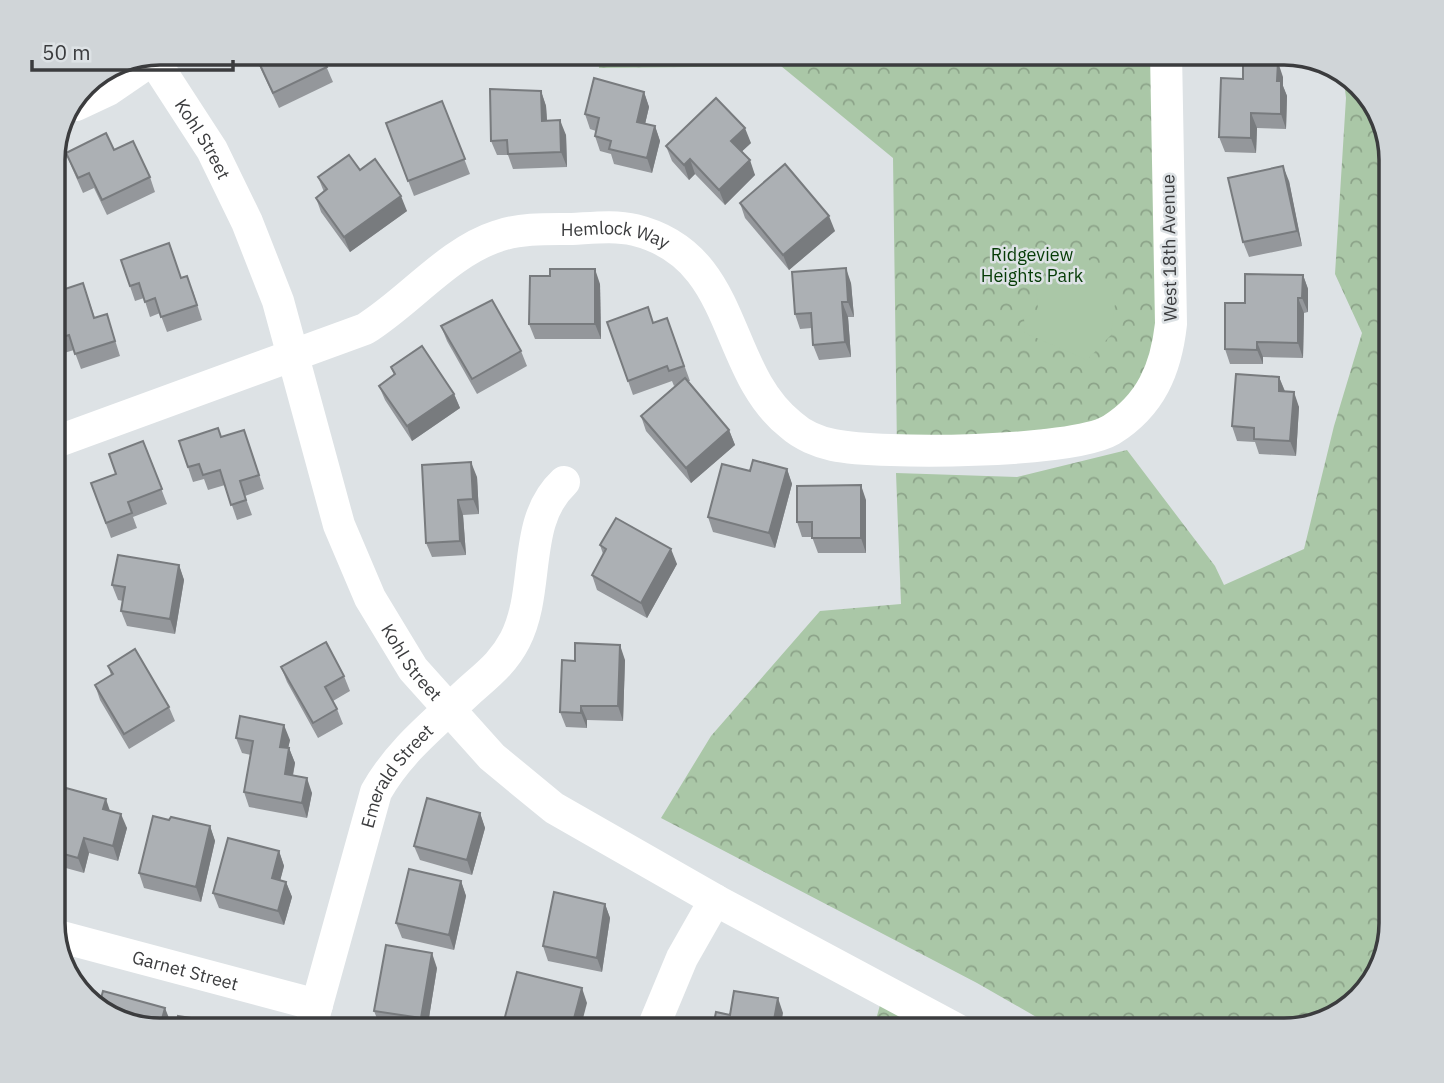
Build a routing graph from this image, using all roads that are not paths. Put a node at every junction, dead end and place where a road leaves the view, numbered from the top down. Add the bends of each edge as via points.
1 (161, 65) edge
2 (1166, 65) edge
3 (140, 67) edge
4 (85, 101) edge
5 (293, 354) junction
6 (1118, 425) joint
7 (65, 439) edge
8 (564, 482) dead end
9 (449, 709) junction
10 (715, 900) junction
11 (67, 940) edge
12 (314, 1018) edge
13 (657, 1018) edge
14 (934, 1018) edge

1 - 5 street, Kohl Street via 212,150 247,222
2 - 6 street, West 18th Avenue via 1168,353 1149,394
3 - 4 street
5 - 6 street, Hemlock Way via 365,329 485,240 540,229 620,228 661,240 698,267 719,298 763,396 792,427 814,439 874,449 1044,447 1084,441
5 - 7 street, Hemlock Way
5 - 9 street, Kohl Street via 339,525 370,598 397,647
8 - 9 street, Emerald Street via 551,495 538,524 522,627 493,672
9 - 10 street, Kohl Street via 508,773 554,808
9 - 12 street, Emerald Street via 390,767 376,792
10 - 13 street via 682,958
10 - 14 street, Kohl Street
11 - 12 street, Garnet Street

